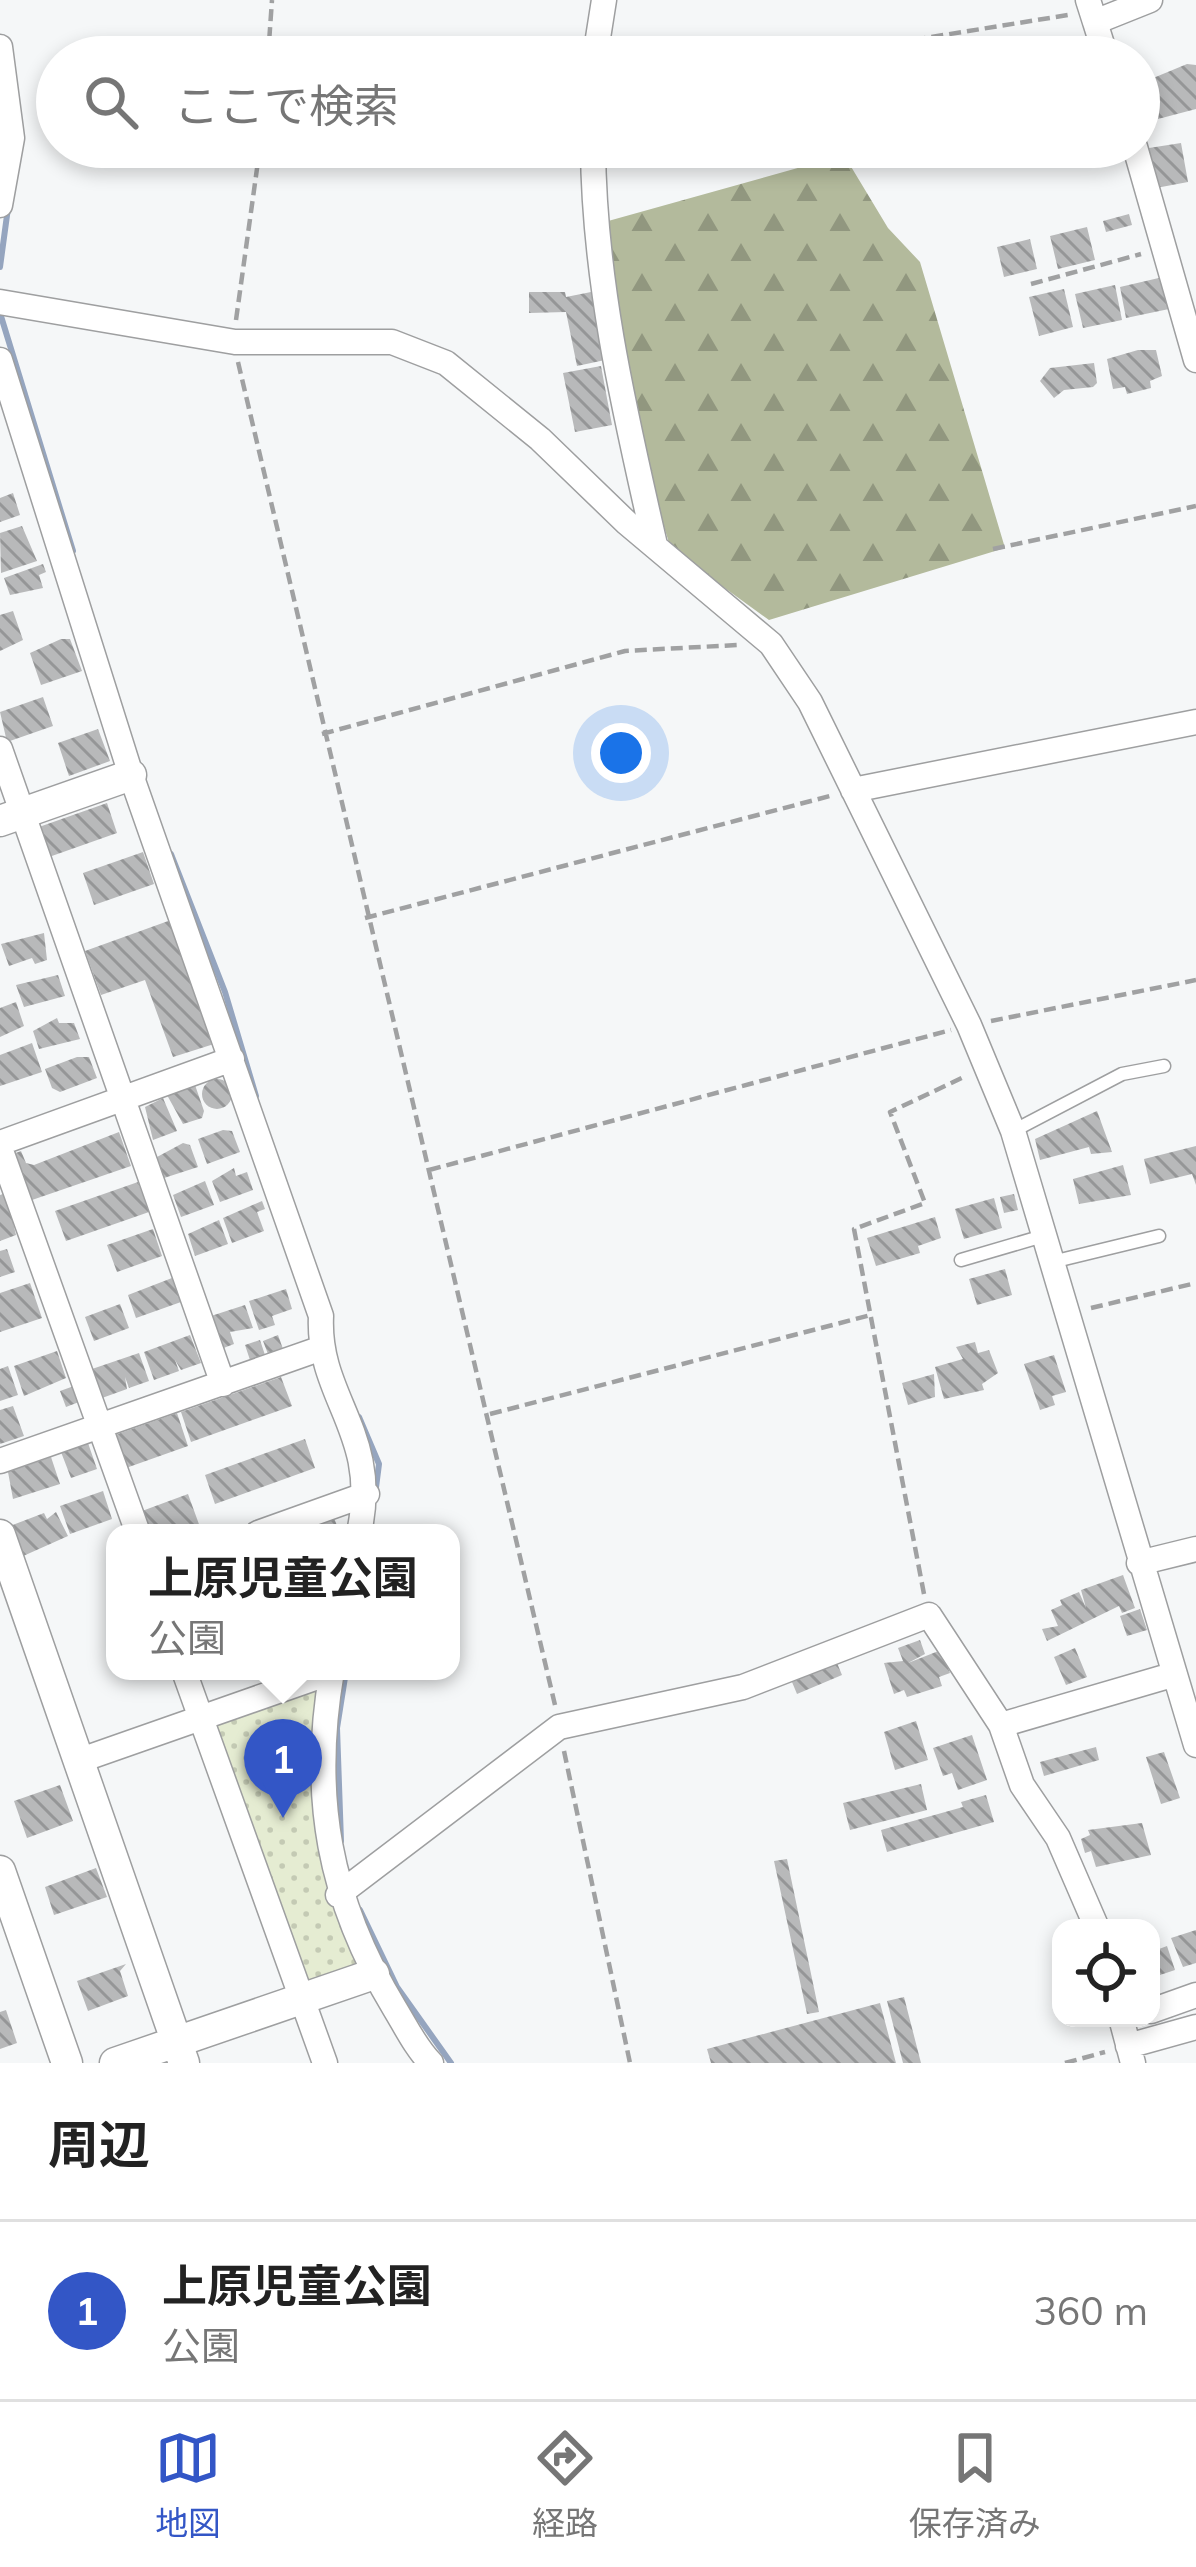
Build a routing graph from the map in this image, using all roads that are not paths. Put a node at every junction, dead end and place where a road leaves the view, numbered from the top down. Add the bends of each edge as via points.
1 (604, 0) edge
2 (1150, 0) edge
3 (1091, 11) edge
4 (598, 36) edge
5 (0, 46) edge
6 (593, 168) edge
7 (1142, 168) edge
8 (0, 205) edge
9 (0, 302) edge
10 (1196, 359) edge
11 (0, 360) edge
12 (4, 388) edge
13 (656, 545) junction
14 (1196, 722) edge
15 (0, 749) edge
16 (131, 775) junction
17 (853, 790) junction
18 (11, 817) edge
19 (232, 1059) junction
20 (1164, 1066) dead end
21 (123, 1098) junction
22 (1013, 1131) junction
23 (0, 1146) edge
24 (1045, 1236) junction
25 (1159, 1236) dead end
26 (961, 1260) dead end
27 (1052, 1262) junction
28 (320, 1349) junction
29 (224, 1384) junction
30 (98, 1425) junction
31 (0, 1461) edge
32 (367, 1495) junction
33 (135, 1524) edge
34 (285, 1524) edge
35 (360, 1524) edge
36 (0, 1535) edge
37 (1196, 1550) edge
38 (1139, 1563) junction
39 (1172, 1675) junction
40 (187, 1680) edge
41 (309, 1680) edge
42 (331, 1680) edge
43 (199, 1719) junction
44 (1000, 1725) junction
45 (1196, 1745) edge
46 (78, 1761) junction
47 (0, 1870) edge
48 (338, 1895) junction
49 (1093, 1919) edge
50 (374, 1974) junction
51 (1196, 1995) edge
52 (304, 1998) junction
53 (1160, 2008) edge
54 (1196, 2027) edge
55 (1127, 2033) edge
56 (180, 2053) edge
57 (68, 2063) edge
58 (116, 2063) edge
59 (326, 2063) edge
60 (431, 2063) edge

1 - 4 street
2 - 3 street
5 - 8 street via 12,138
6 - 13 street via 612,355
7 - 10 street
9 - 13 street via 235,342 392,342 446,363
11 - 12 street
12 - 16 street
13 - 17 street via 771,644
14 - 17 street
15 - 18 street
16 - 18 street
16 - 19 street
17 - 22 street
18 - 21 street
19 - 21 street
19 - 28 street via 321,1316
20 - 22 lane via 1122,1074
21 - 23 street
21 - 29 street
22 - 24 street
23 - 30 street
24 - 26 lane
24 - 27 street
25 - 27 lane
27 - 38 street
28 - 29 street
28 - 32 street via 358,1438
29 - 30 street
30 - 31 street
30 - 33 street
32 - 34 street
32 - 35 street
36 - 46 street
37 - 38 street
38 - 39 street
39 - 44 street
39 - 45 street
40 - 43 street
41 - 43 street
42 - 48 street via 320,1741
43 - 46 street
43 - 52 street
44 - 48 street via 929,1615 743,1687 559,1727
44 - 49 street via 1022,1785 1058,1838
46 - 56 street
47 - 57 street
48 - 50 street
50 - 52 street
50 - 60 street
51 - 53 street
52 - 56 street
52 - 59 street
54 - 55 street
56 - 58 street

